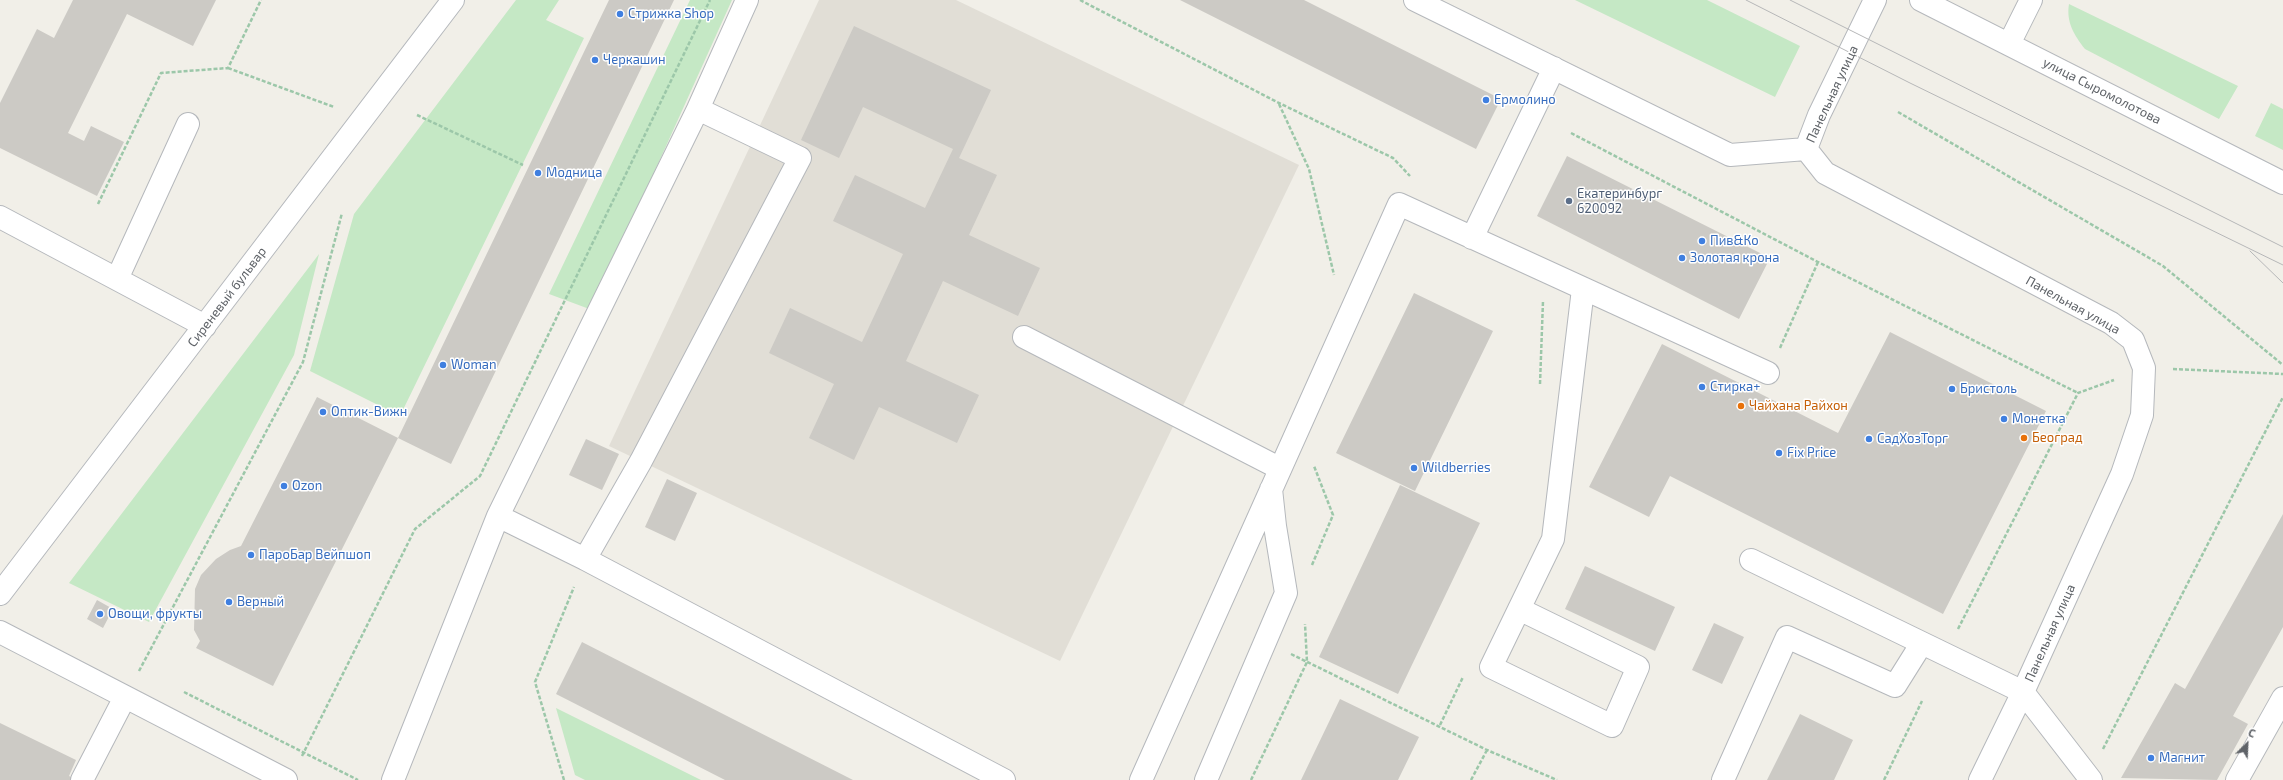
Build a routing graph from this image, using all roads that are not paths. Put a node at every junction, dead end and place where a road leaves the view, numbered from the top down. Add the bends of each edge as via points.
1 (453, 0) edge
2 (747, 0) edge
3 (1415, 0) edge
4 (1875, 0) edge
5 (1921, 0) edge
6 (2031, 0) edge
7 (2009, 44) junction
8 (1554, 68) junction
9 (698, 109) junction
10 (188, 124) dead end
11 (1806, 149) junction
12 (2283, 183) edge
13 (0, 217) edge
14 (1472, 238) junction
15 (116, 279) junction
16 (1583, 289) junction
17 (205, 326) junction
18 (1024, 337) dead end
19 (1768, 373) road end
20 (1275, 477) junction
21 (498, 516) junction
22 (586, 559) junction
23 (1751, 560) dead end
24 (0, 594) edge
25 (1519, 609) junction
26 (0, 632) edge
27 (1922, 643) junction
28 (2023, 692) junction
29 (125, 696) junction
30 (2283, 698) edge
31 (2090, 779) edge
32 (82, 780) edge
33 (286, 780) edge
34 (393, 780) edge
35 (1004, 780) edge
36 (1141, 780) edge
37 (1206, 780) edge
38 (1723, 780) edge
39 (1980, 780) edge
40 (2237, 780) edge

1 - 17 street, Сиреневый бульвар
2 - 9 street
3 - 8 street
4 - 11 street, Панельная улица via 1819,115
5 - 7 street, улица Сыромолотова
6 - 7 street
7 - 12 street, улица Сыромолотова
8 - 11 street via 1730,156
8 - 14 street
9 - 21 street
9 - 22 street via 800,158 641,461
10 - 15 street
11 - 28 street, Панельная улица via 1825,173 2111,323 2133,340 2144,368 2142,414 2122,474
13 - 15 street
14 - 16 street
14 - 20 street via 1398,204
15 - 17 street
16 - 19 street
16 - 25 street via 1553,539
17 - 24 street, Сиреневый бульвар
18 - 20 street
20 - 36 street
20 - 37 street via 1275,526 1286,593
21 - 22 street
21 - 34 street
22 - 35 street
23 - 27 street
25 - 25 street via 1491,667 1612,726 1638,667
26 - 29 street
27 - 28 street
27 - 38 street via 1895,686 1787,637
28 - 31 street
28 - 39 street, Панельная улица
29 - 32 street
29 - 33 street
30 - 40 street

